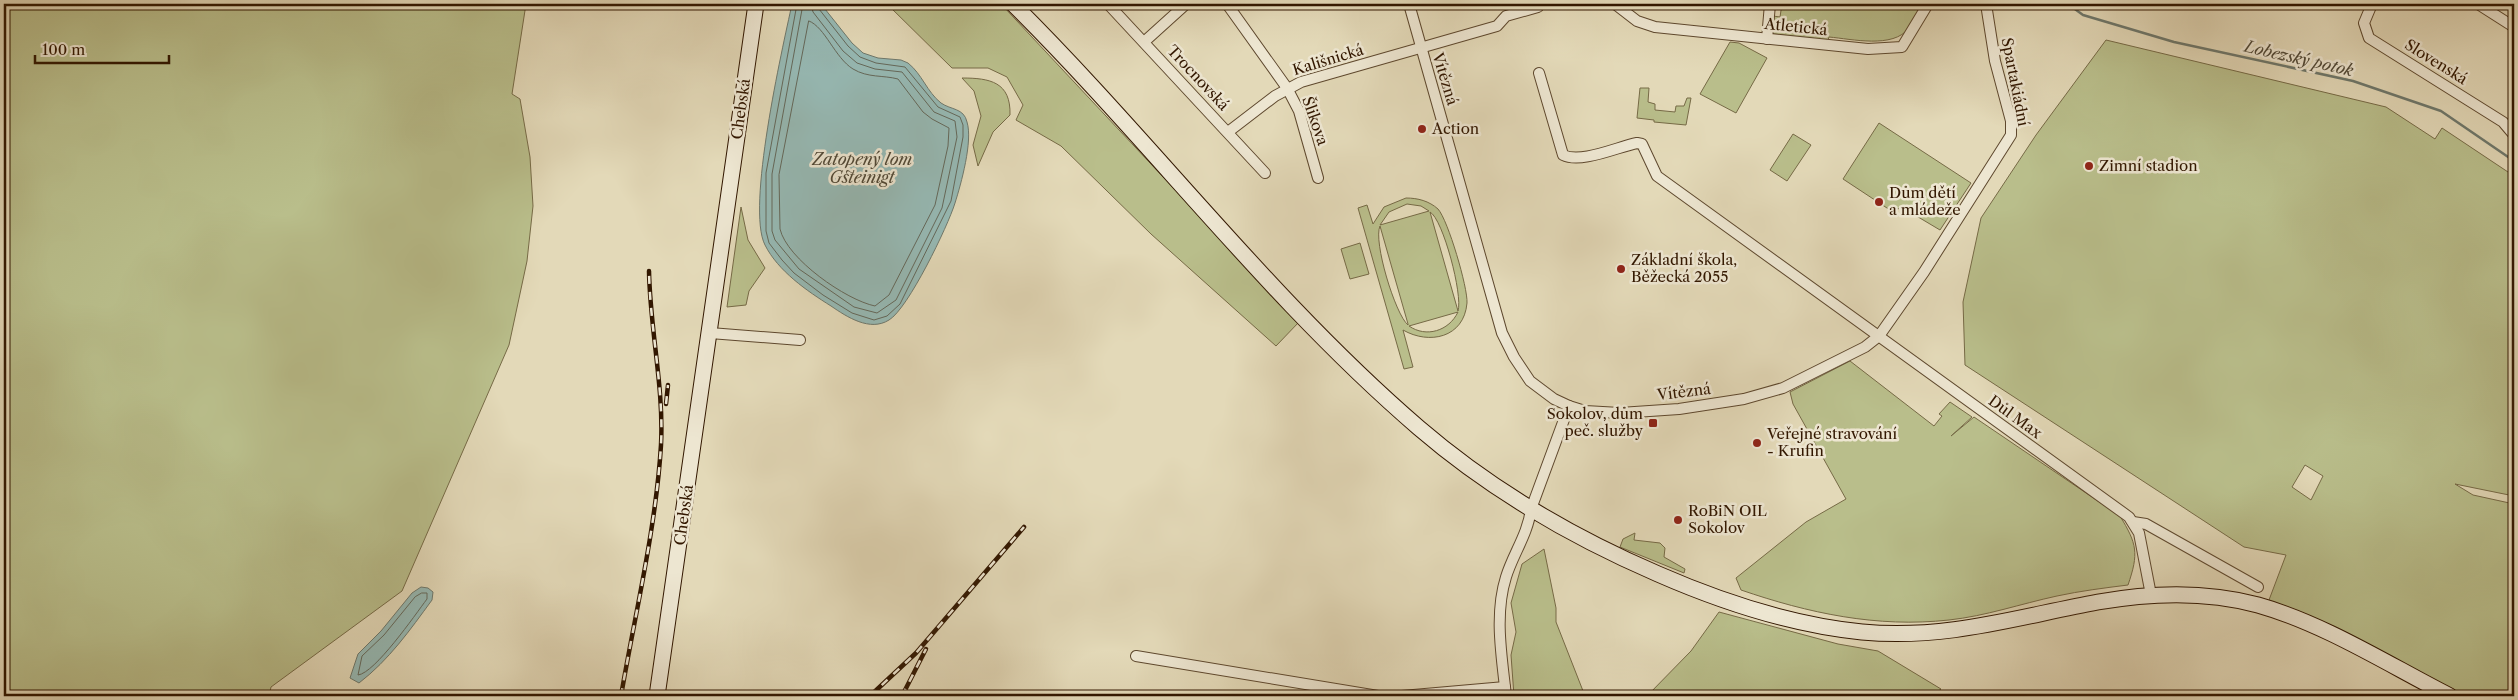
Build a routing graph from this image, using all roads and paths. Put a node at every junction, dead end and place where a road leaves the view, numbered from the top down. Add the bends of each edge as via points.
1 (756, 4) edge
2 (1013, 4) edge
3 (1108, 4) edge
4 (1186, 4) edge
5 (1227, 4) edge
6 (1409, 4) edge
7 (1539, 4) edge
8 (1615, 4) edge
9 (1770, 4) edge
10 (1928, 4) edge
11 (1986, 4) edge
12 (2372, 4) edge
13 (2478, 4) edge
14 (2514, 27) edge
15 (1767, 39) junction
16 (1144, 42) junction
17 (1420, 47) junction
18 (1539, 73) dead end
19 (1287, 88) junction
20 (1228, 132) junction
21 (2514, 135) edge
22 (1265, 173) dead end
23 (1318, 178) dead end
24 (710, 333) junction
25 (1879, 336) junction
26 (800, 340) dead end
27 (1569, 406) junction
28 (1531, 509) junction
29 (2133, 522) junction
30 (2258, 587) dead end
31 (2151, 595) junction
32 (1136, 656) dead end
33 (1506, 692) edge
34 (657, 696) edge
35 (1378, 696) edge
36 (1402, 696) edge
37 (2450, 696) edge

1 - 24 main road, Chebská
2 - 28 main road via 1057,47 1321,338 1421,430
3 - 16 street, Trocnovská
4 - 16 street
5 - 19 street, Šlikova
6 - 17 street, Vítězná
7 - 17 street via 1506,16 1497,26
8 - 15 street, Atletická via 1637,21 1655,27
9 - 15 street
10 - 15 street, Atletická via 1902,47 1868,49
11 - 25 street, Spartakiádní via 2011,134 1924,272
12 - 21 street, Slovenská via 2364,23 2369,38 2503,122
13 - 14 street
16 - 20 street, Trocnovská
17 - 19 street, Kališnická
17 - 27 street, Vítězná via 1502,333 1530,381
18 - 25 street via 1564,155 1571,159 1581,158 1636,142 1642,144 1657,176
19 - 20 street, Kališnická
19 - 23 street, Šlikova via 1299,111
20 - 22 street, Trocnovská
24 - 26 street
24 - 34 main road, Chebská
25 - 27 street, Vítězná via 1865,347 1791,384 1744,399 1620,413 1593,412
25 - 29 street, Důl Max
27 - 28 street
28 - 31 main road via 1603,550 1714,598 1842,630 1898,635 1960,631 2096,602
28 - 33 street via 1529,526 1505,578 1500,601 1500,644
29 - 30 street, Důl Max via 2146,524
29 - 31 street via 2139,533
31 - 37 main road via 2209,596 2255,604 2302,620
32 - 35 street
33 - 36 street

